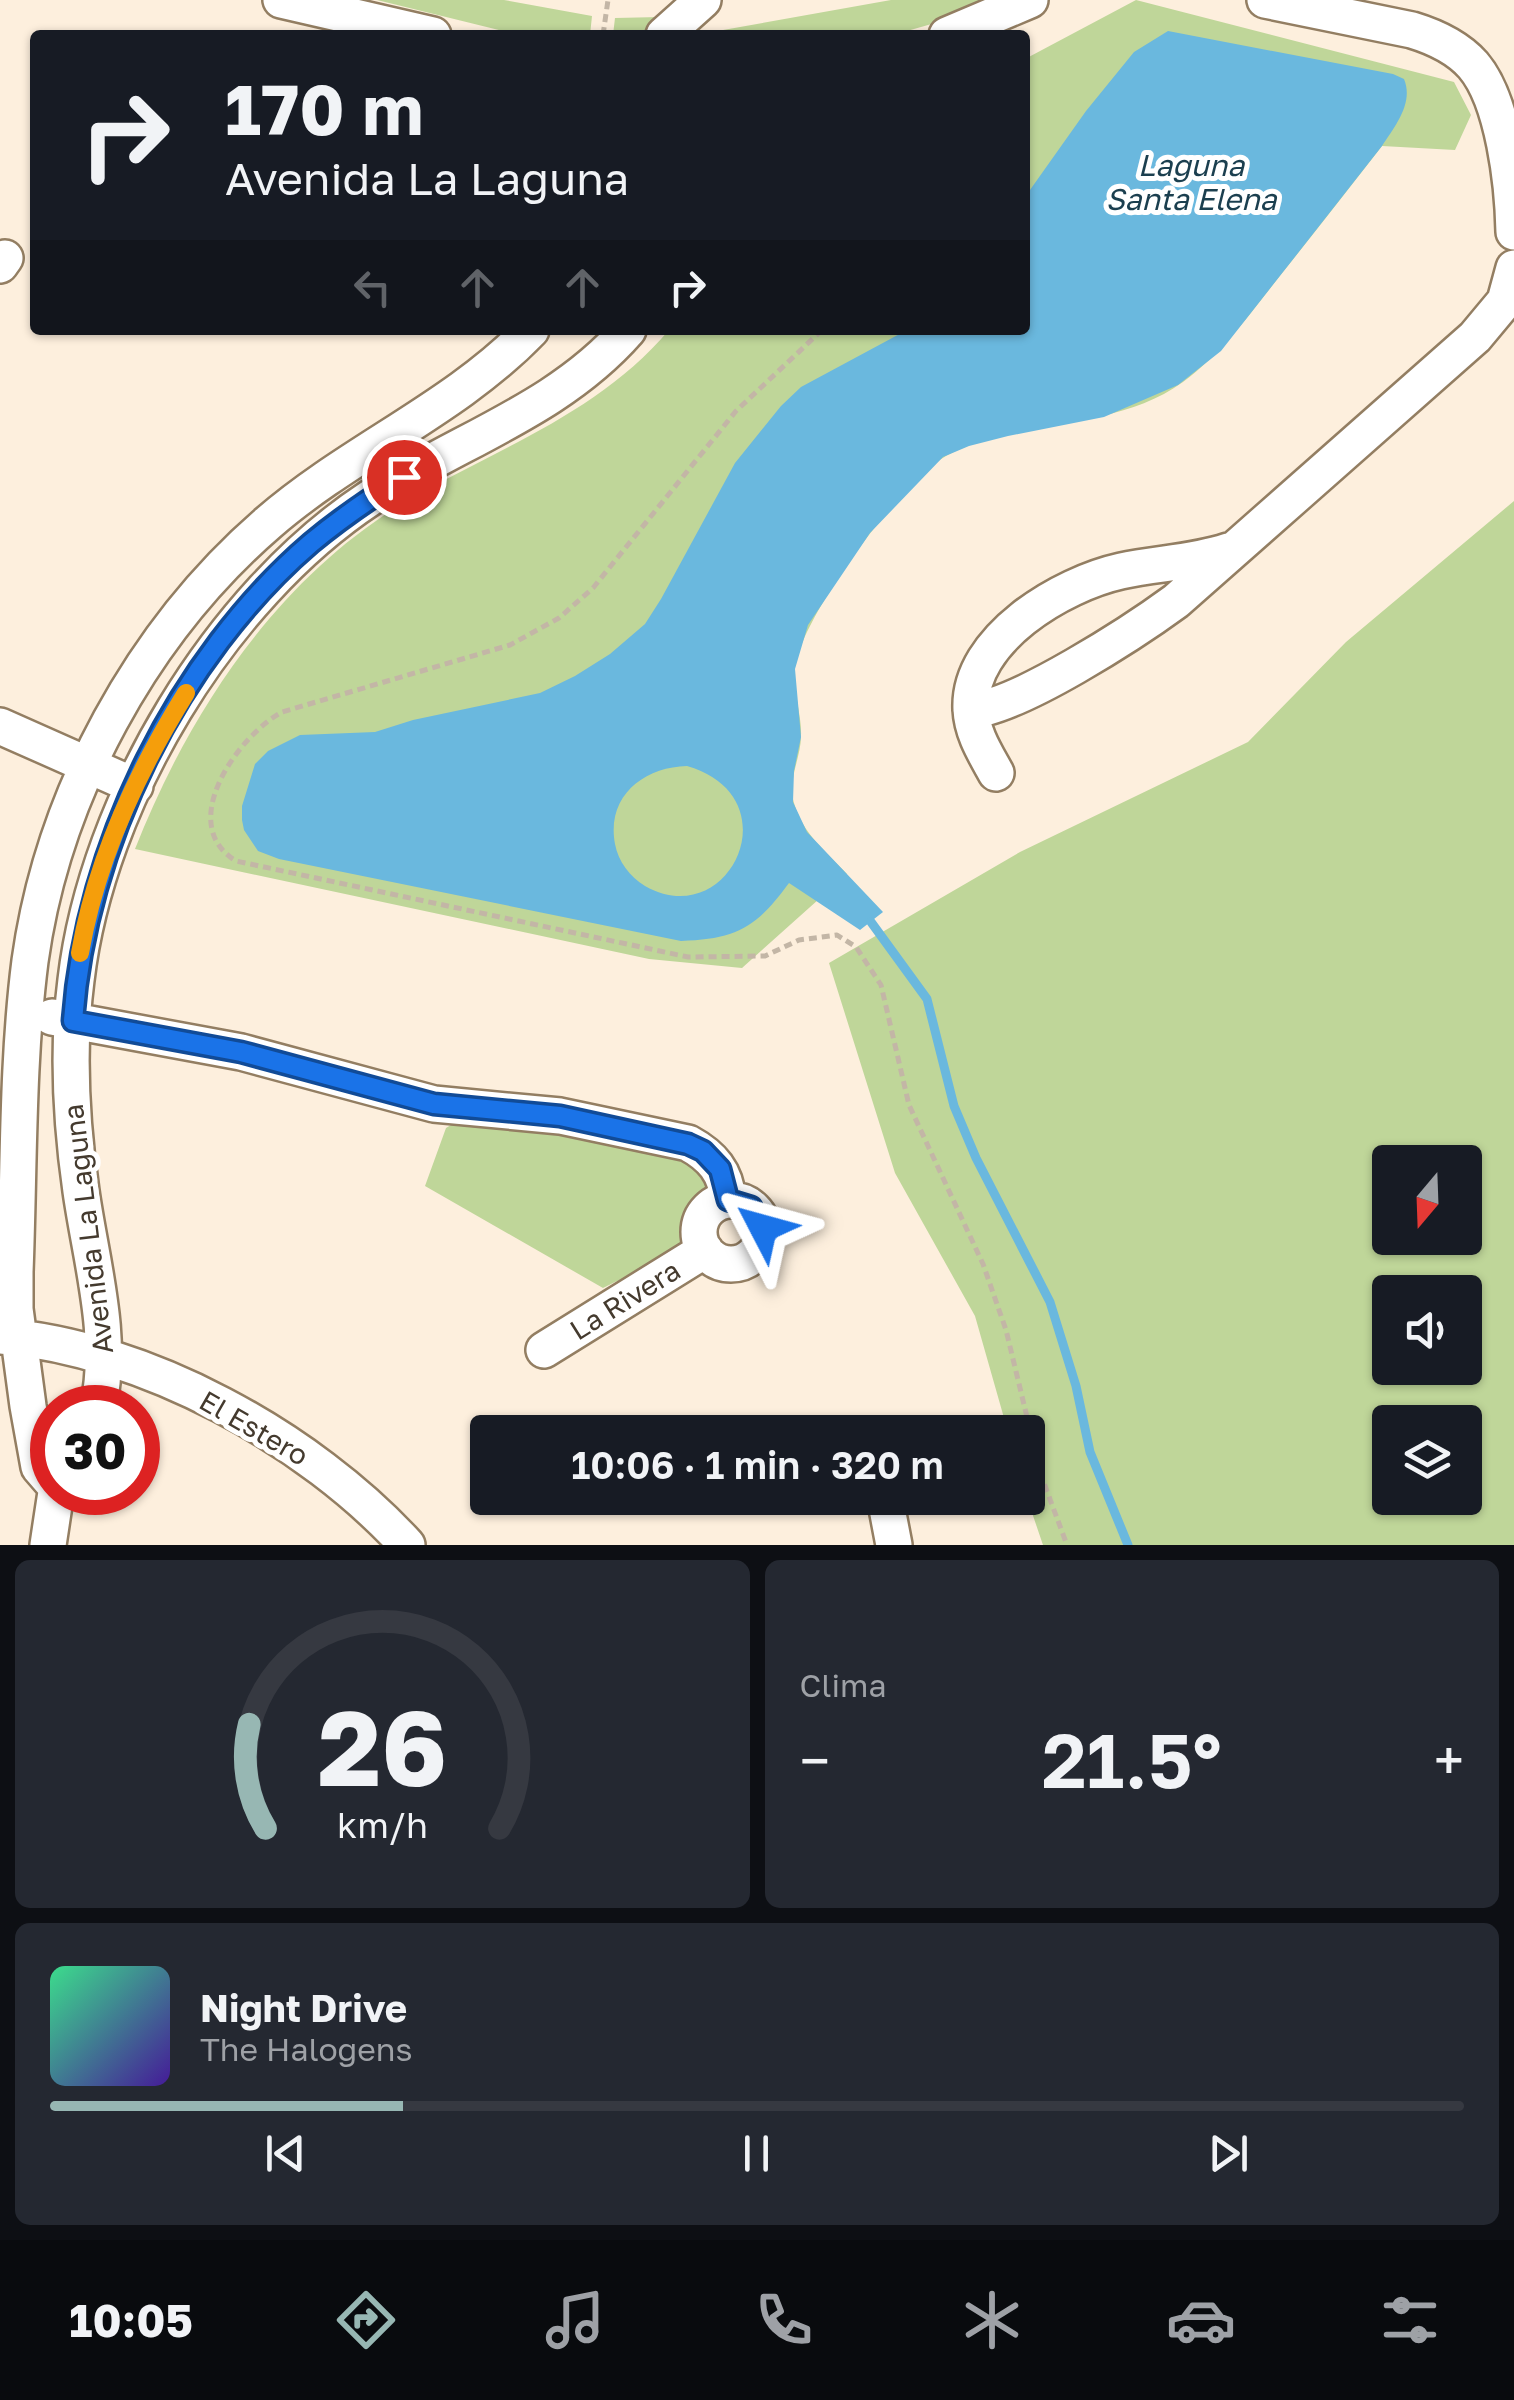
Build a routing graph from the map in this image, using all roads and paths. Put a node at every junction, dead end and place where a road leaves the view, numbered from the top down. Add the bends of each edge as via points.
1 (281, 0) edge
2 (608, 0) edge
3 (702, 0) edge
4 (1030, 0) edge
5 (1265, 0) edge
6 (411, 30) edge
7 (604, 30) edge
8 (669, 30) edge
9 (959, 30) edge
10 (1514, 232) edge
11 (1514, 268) edge
12 (526, 335) edge
13 (623, 335) edge
14 (817, 335) edge
15 (1234, 549) junction
16 (971, 710) junction
17 (0, 726) edge
18 (89, 765) junction
19 (996, 773) dead end
20 (135, 786) junction
21 (25, 1012) junction
22 (73, 1021) junction
23 (728, 1200) junction
24 (705, 1250) junction
25 (9, 1336) edge
26 (544, 1350) dead end
27 (105, 1358) junction
28 (101, 1385) edge
29 (30, 1428) edge
30 (53, 1515) edge
31 (888, 1515) edge
32 (48, 1545) edge
33 (407, 1545) edge
34 (894, 1545) edge
35 (1067, 1545) edge

1 - 6 street
2 - 7 path
3 - 8 street
4 - 9 street
5 - 10 street via 1412,30 1465,57 1500,126
11 - 15 street via 1505,301 1475,337
12 - 18 street, Avenida La Laguna via 482,376 309,490 239,550 154,652
13 - 20 street, Avenida La Laguna via 555,396 404,477 309,544 228,630
14 - 35 path via 736,411 568,610 510,645 269,719 244,741 217,788 210,820 222,853 236,861 688,957 765,956 799,940 836,936 856,947 881,985 909,1105 983,1264 1040,1475
15 - 16 street via 1121,638 1007,701
15 - 16 street via 1122,570 1040,604 985,662
16 - 19 street
17 - 18 street
18 - 20 street
18 - 21 street, Avenida La Laguna via 48,878
20 - 22 street, Avenida La Laguna via 93,900
21 - 22 street
21 - 25 street, Avenida La Laguna
22 - 23 street via 254,1055 434,1104 560,1116 678,1141 714,1161
22 - 27 street, Avenida La Laguna via 75,1151
23 - 24 street via 702,1220
23 - 24 street via 756,1213 763,1228 760,1244 736,1264 719,1262
24 - 26 street, La Rivera
25 - 27 street, El Estero
25 - 29 street, Avenida La Laguna
27 - 28 street, Avenida La Laguna
27 - 33 street, El Estero via 206,1398 280,1439 359,1498
30 - 32 street
31 - 34 street

